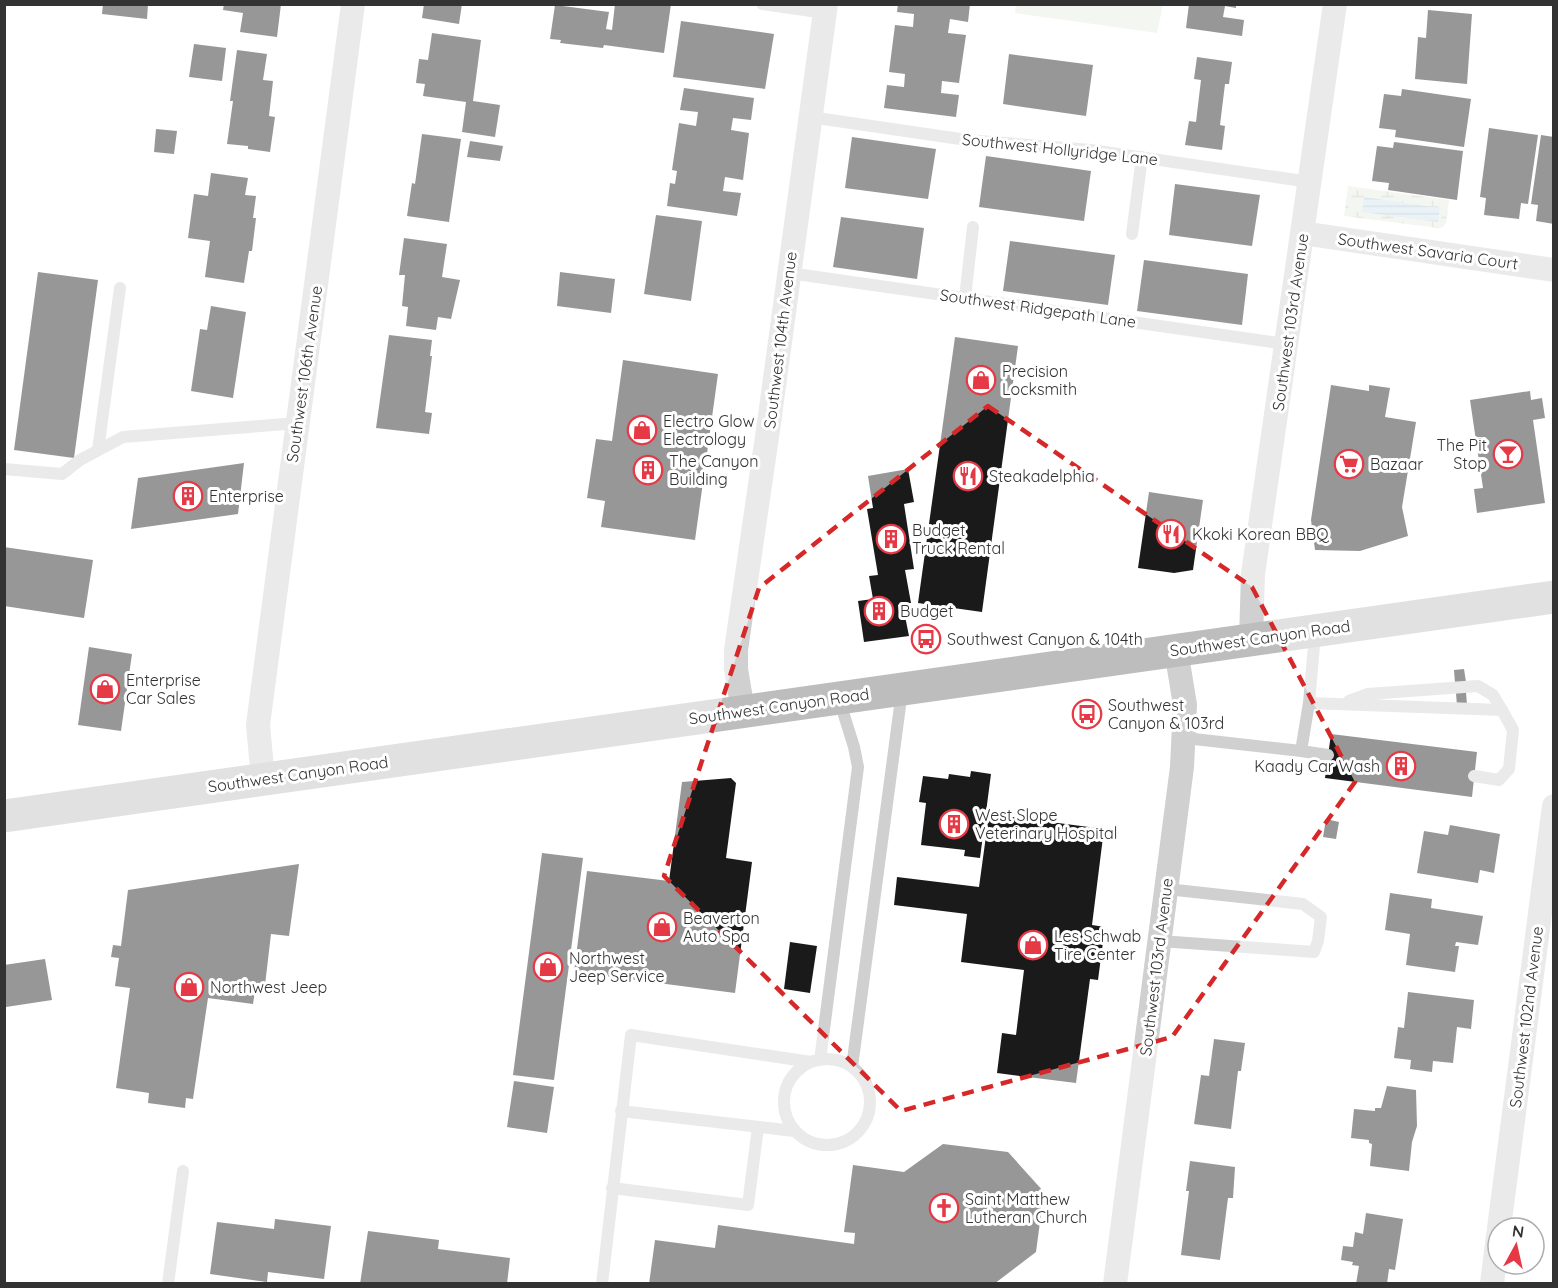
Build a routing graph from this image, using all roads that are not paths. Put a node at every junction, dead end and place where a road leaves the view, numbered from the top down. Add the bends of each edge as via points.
1 (353, 4) edge
2 (762, 4) edge
3 (1335, 4) edge
4 (825, 9) edge
5 (810, 117) junction
6 (1142, 157) junction
7 (1310, 182) junction
8 (973, 227) dead end
9 (1302, 233) junction
10 (1132, 234) dead end
11 (1554, 270) edge
12 (789, 273) junction
13 (120, 288) dead end
14 (965, 298) junction
15 (1286, 344) junction
16 (298, 423) junction
17 (98, 450) junction
18 (4, 469) edge
19 (1554, 597) edge
20 (1315, 630) junction
21 (1251, 639) junction
22 (1176, 650) junction
23 (903, 689) junction
24 (839, 698) junction
25 (1309, 703) junction
26 (1342, 704) junction
27 (1502, 710) junction
28 (743, 711) junction
29 (1185, 738) junction
30 (1301, 751) junction
31 (1328, 755) dead end
32 (1474, 776) dead end
33 (263, 779) junction
34 (1554, 806) edge
35 (4, 816) edge
36 (1167, 889) junction
37 (1160, 941) junction
38 (816, 1061) junction
39 (852, 1067) junction
40 (621, 1111) junction
41 (758, 1127) junction
42 (794, 1131) junction
43 (183, 1171) dead end
44 (612, 1188) junction
45 (1501, 1216) edge
46 (168, 1284) edge
47 (602, 1284) edge
48 (1115, 1284) edge

1 - 16 street, Southwest 106th Avenue
2 - 4 lane
3 - 7 street, Southwest 103rd Avenue
4 - 5 street, Southwest 104th Avenue
5 - 6 lane, Southwest Hollyridge Lane via 968,140
5 - 12 street, Southwest 104th Avenue
6 - 7 lane, Southwest Hollyridge Lane
6 - 10 lane
7 - 9 street, Southwest 103rd Avenue
8 - 14 lane
9 - 11 street, Southwest Savaria Court
9 - 15 street, Southwest 103rd Avenue
12 - 14 lane, Southwest Ridgepath Lane
12 - 28 street, Southwest 104th Avenue via 736,650
13 - 17 lane
14 - 15 lane, Southwest Ridgepath Lane
15 - 21 street, Southwest 103rd Avenue via 1253,574
16 - 17 lane via 123,437
16 - 33 street, Southwest 106th Avenue via 258,725
17 - 18 lane via 62,474
19 - 20 main road, Southwest Canyon Road
20 - 21 main road, Southwest Canyon Road
20 - 25 lane
21 - 22 main road, Southwest Canyon Road
22 - 23 main road, Southwest Canyon Road
22 - 29 street, Southwest 103rd Avenue via 1185,705
23 - 24 main road, Southwest Canyon Road
23 - 39 lane
24 - 28 main road, Southwest Canyon Road
24 - 38 lane via 858,767
25 - 26 lane
25 - 30 lane
26 - 27 lane
26 - 27 lane via 1368,694 1478,686 1493,695
27 - 32 lane via 1513,730 1509,769 1499,780
28 - 33 main road, Southwest Canyon Road
29 - 30 lane
29 - 36 street, Southwest 103rd Avenue
30 - 31 lane
33 - 35 main road, Southwest Canyon Road
34 - 45 street, Southwest 102nd Avenue
36 - 37 street, Southwest 103rd Avenue
36 - 37 lane via 1303,904 1321,917 1318,941 1314,952
37 - 48 street, Southwest 103rd Avenue
38 - 39 lane via 831,1059
38 - 40 lane via 630,1035
38 - 42 lane via 797,1071 784,1094 783,1107
39 - 42 lane via 863,1077 871,1105 859,1132 848,1141 826,1146 806,1140
40 - 41 lane
40 - 44 lane
41 - 42 lane
41 - 44 lane via 748,1205
43 - 46 lane
44 - 47 lane

